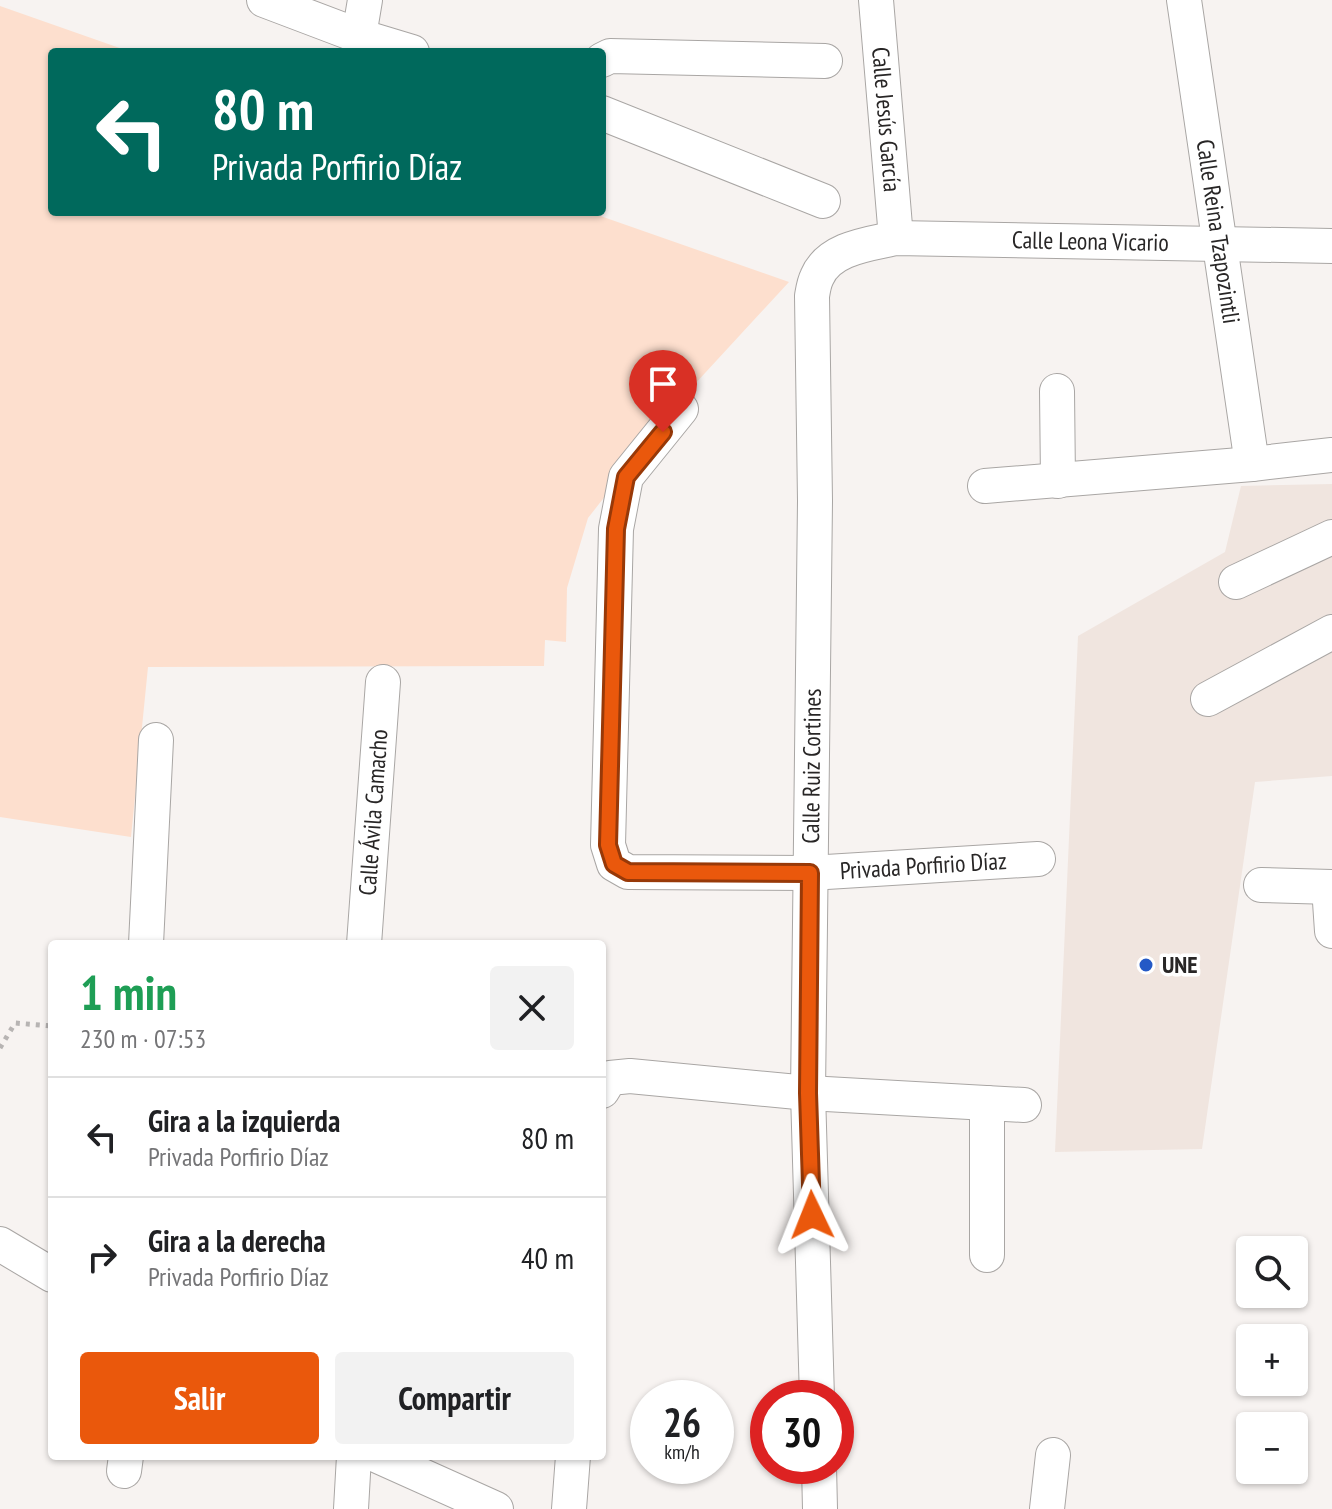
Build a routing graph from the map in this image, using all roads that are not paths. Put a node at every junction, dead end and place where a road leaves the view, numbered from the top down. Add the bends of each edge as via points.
1 (264, 0) edge
2 (365, 0) edge
3 (876, 0) edge
4 (1184, 0) edge
5 (359, 36) junction
6 (399, 48) edge
7 (606, 58) edge
8 (825, 61) dead end
9 (606, 115) edge
10 (823, 201) dead end
11 (896, 238) junction
12 (1220, 244) junction
13 (1332, 246) edge
14 (817, 277) joint
15 (1057, 391) dead end
16 (681, 409) dead end
17 (1332, 455) edge
18 (1252, 464) junction
19 (1058, 481) junction
20 (985, 486) dead end
21 (1332, 537) edge
22 (1236, 582) dead end
23 (1332, 632) edge
24 (383, 682) dead end
25 (1208, 699) dead end
26 (156, 740) dead end
27 (1038, 859) dead end
28 (810, 873) junction
29 (1261, 885) dead end
30 (1331, 887) edge
31 (1332, 931) edge
32 (146, 940) edge
33 (364, 940) edge
34 (606, 1084) edge
35 (808, 1093) junction
36 (987, 1103) junction
37 (1024, 1105) dead end
38 (0, 1244) edge
39 (987, 1255) dead end
40 (48, 1273) edge
41 (816, 1380) edge
42 (1053, 1455) dead end
43 (354, 1460) edge
44 (387, 1460) edge
45 (573, 1460) edge
46 (819, 1484) edge
47 (351, 1509) edge
48 (496, 1509) edge
49 (569, 1509) edge
50 (820, 1509) edge
51 (1047, 1509) edge

1 - 5 street
2 - 5 street
3 - 11 street, Calle Jesús García
4 - 12 street, Calle Reina Tzapozintli
5 - 6 street
7 - 8 street
9 - 10 street
11 - 12 street, Calle Leona Vicario
11 - 14 street, Calle Leona Vicario via 851,249 825,264
12 - 13 street, Calle Leona Vicario
12 - 18 street, Calle Reina Tzapozintli
14 - 28 street, Calle Ruiz Cortines via 812,296
15 - 19 street
16 - 28 street, Privada Porfirio Díaz via 626,477 619,516 608,845 614,864 628,872
17 - 18 street
18 - 19 street
19 - 20 street
21 - 22 street
23 - 25 street
24 - 33 street, Calle Ávila Camacho
26 - 32 street
27 - 28 street, Privada Porfirio Díaz
28 - 35 street, Calle Ruiz Cortines
29 - 30 street
30 - 31 street
34 - 35 street via 630,1076
35 - 36 street
35 - 41 street, Calle Ruiz Cortines
36 - 37 street
36 - 39 street
38 - 40 street
42 - 51 street
43 - 47 street
44 - 48 street
45 - 49 street
46 - 50 street

